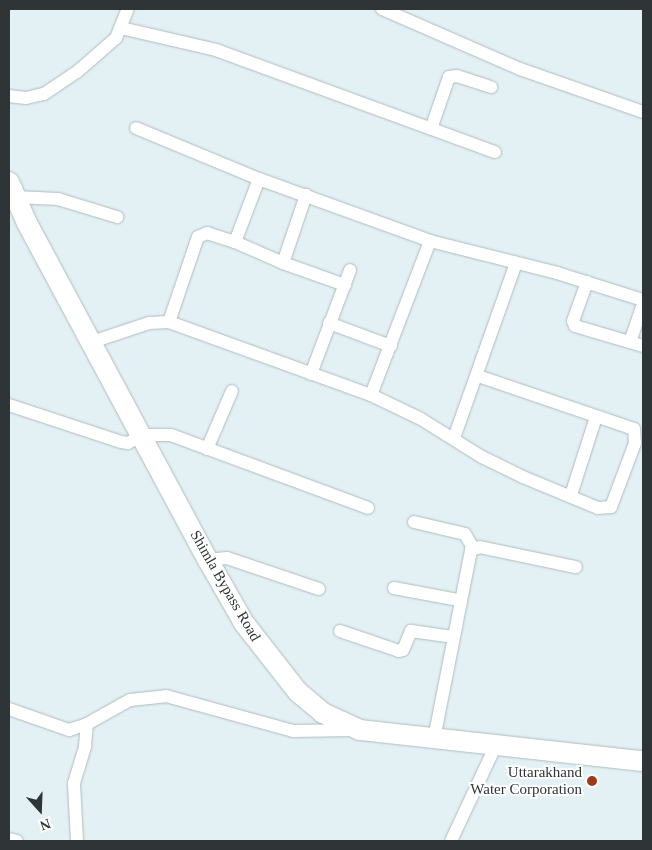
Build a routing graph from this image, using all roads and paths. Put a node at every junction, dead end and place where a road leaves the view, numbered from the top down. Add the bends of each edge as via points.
1 (128, 9) edge
2 (382, 9) edge
3 (122, 28) junction
4 (491, 87) dead end
5 (9, 96) edge
6 (643, 112) edge
7 (136, 128) dead end
8 (431, 129) junction
9 (495, 152) dead end
10 (259, 179) junction
11 (12, 189) edge
12 (306, 195) junction
13 (117, 217) dead end
14 (430, 241) junction
15 (234, 242) junction
16 (516, 262) junction
17 (283, 263) junction
18 (350, 270) dead end
19 (587, 282) junction
20 (345, 285) junction
21 (643, 300) edge
22 (643, 304) edge
23 (169, 322) junction
24 (329, 323) junction
25 (92, 342) junction
26 (630, 342) junction
27 (391, 346) junction
28 (643, 346) edge
29 (311, 374) junction
30 (478, 376) junction
31 (232, 391) dead end
32 (371, 395) junction
33 (9, 406) edge
34 (596, 417) junction
35 (143, 435) junction
36 (454, 438) junction
37 (207, 449) junction
38 (571, 495) junction
39 (368, 508) dead end
40 (414, 522) dead end
41 (473, 548) junction
42 (208, 560) junction
43 (576, 567) dead end
44 (394, 588) dead end
45 (319, 589) dead end
46 (460, 600) junction
47 (340, 631) dead end
48 (453, 637) junction
49 (9, 709) edge
50 (87, 724) junction
51 (360, 730) junction
52 (434, 739) junction
53 (496, 745) junction
54 (643, 761) edge
55 (9, 839) edge
56 (17, 841) edge
57 (76, 841) edge
58 (451, 841) edge

1 - 3 street
2 - 6 street via 520,69
3 - 5 street via 106,48 44,94 26,98
3 - 8 street via 216,50
4 - 8 street via 457,76 449,77
7 - 10 street
8 - 9 street
10 - 12 street
10 - 15 street
11 - 13 street
11 - 25 highway, Shimla Bypass Road
12 - 14 street
12 - 17 street
14 - 16 street
14 - 27 street
15 - 17 street
15 - 23 street via 208,233 198,237
16 - 19 street
16 - 30 street
17 - 20 street
18 - 20 street
19 - 21 street
19 - 26 street via 573,321 575,326
20 - 24 street
22 - 26 street
23 - 25 street via 149,323
23 - 29 street
24 - 27 street
24 - 29 street
25 - 35 highway, Shimla Bypass Road
26 - 28 street
27 - 32 street
29 - 32 street
30 - 34 street
30 - 36 street
31 - 37 street
32 - 36 street
33 - 35 street via 121,442 128,443
34 - 38 street
34 - 38 street via 634,429 635,443 610,507 598,508
35 - 37 street via 164,434
35 - 42 highway, Shimla Bypass Road
36 - 38 street via 496,464
37 - 39 street
40 - 41 street via 465,534
41 - 43 street
41 - 46 street
42 - 45 street via 227,558
42 - 51 highway, Shimla Bypass Road via 244,623 298,692 323,713
44 - 46 street
46 - 48 street
47 - 48 street via 399,650 404,650 410,631
48 - 52 street
49 - 50 street via 69,730
50 - 51 street via 130,700 166,696 293,730
50 - 57 street via 85,746 74,783
51 - 52 highway, Shimla Bypass Road
52 - 53 highway, Shimla Bypass Road
53 - 54 highway, Shimla Bypass Road
53 - 58 street
55 - 56 street

